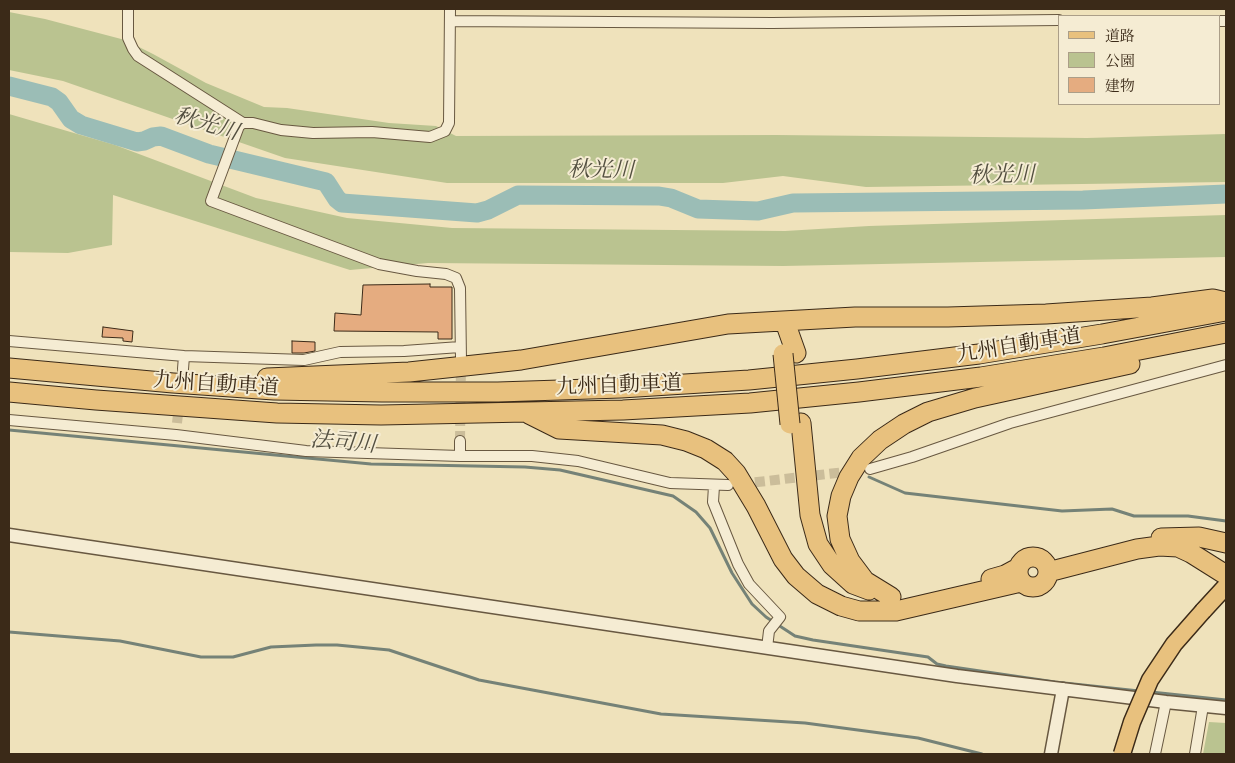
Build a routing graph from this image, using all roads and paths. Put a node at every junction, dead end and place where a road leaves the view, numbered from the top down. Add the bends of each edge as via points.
1 (128, 9) edge
2 (450, 9) edge
3 (1058, 20) edge
4 (450, 21) junction
5 (240, 127) junction
6 (1226, 302) edge
7 (1226, 311) edge
8 (785, 322) junction
9 (1226, 333) edge
10 (9, 341) edge
11 (1226, 343) edge
12 (460, 347) junction
13 (184, 356) junction
14 (461, 360) tunnel mouth
15 (1226, 365) edge
16 (9, 368) edge
17 (178, 376) junction
18 (9, 392) edge
19 (528, 413) junction
20 (9, 420) edge
21 (177, 423) tunnel mouth
22 (796, 423) junction
23 (176, 435) junction
24 (460, 441) tunnel mouth
25 (460, 456) junction
26 (870, 469) dead end
27 (714, 486) junction
28 (728, 486) tunnel mouth
29 (9, 535) edge
30 (1179, 536) junction
31 (1226, 543) edge
32 (1047, 567) junction
33 (1226, 573) edge
34 (1019, 575) junction
35 (1226, 586) edge
36 (891, 597) junction
37 (926, 604) junction
38 (767, 648) junction
39 (1063, 689) junction
40 (1166, 702) junction
41 (1203, 706) junction
42 (1226, 708) edge
43 (1052, 754) edge
44 (1122, 754) edge
45 (1155, 754) edge
46 (1195, 754) edge

1 - 5 street via 128,38 138,56
2 - 4 street
3 - 4 street via 781,23
4 - 5 street via 450,123 437,136 313,133 253,123
5 - 12 street via 211,201 380,264 456,278 460,288
6 - 8 highway via 1213,299 1152,307 1046,314 854,317
7 - 17 highway, 九州自動車道 via 978,354 748,380 621,388 479,392 274,390
8 - 17 highway via 728,324 521,360 409,372
8 - 22 highway, bridge
9 - 19 highway, 九州自動車道 via 981,377 859,392 750,403
10 - 13 street
11 - 36 highway via 975,398 928,412 880,440 861,458 849,476 837,516 840,539 850,561 865,581
12 - 13 street via 340,352 304,360
12 - 14 street
13 - 17 street
15 - 26 street via 1010,423 912,458
16 - 17 highway, 九州自動車道
18 - 19 highway, 九州自動車道 via 277,413
19 - 37 highway via 559,429 662,435 706,448 736,472 783,559 796,576 817,594 859,611 896,611
20 - 23 street
21 - 23 street
22 - 36 highway via 810,515 818,544 832,566 853,584
22 - 37 highway via 798,514 808,550 825,576 858,598 894,605
23 - 25 street via 306,451
24 - 25 street
25 - 27 street via 532,456 578,461 670,483
27 - 28 street
27 - 38 street via 713,502 738,564 749,584 780,617 770,631
29 - 38 street
30 - 31 highway via 1199,536
30 - 32 highway via 1136,540
30 - 33 highway via 1196,541 1214,556
32 - 33 highway via 1160,546 1178,547
32 - 34 highway via 1037,557 1027,558 1020,564
32 - 34 highway via 1045,582 1036,587 1030,587
34 - 36 highway via 1005,575 928,595
34 - 37 highway
35 - 44 main road, bridge via 1174,644 1150,680
38 - 39 street
39 - 40 street
39 - 43 street
40 - 41 street
40 - 45 street
41 - 42 street
41 - 46 street

